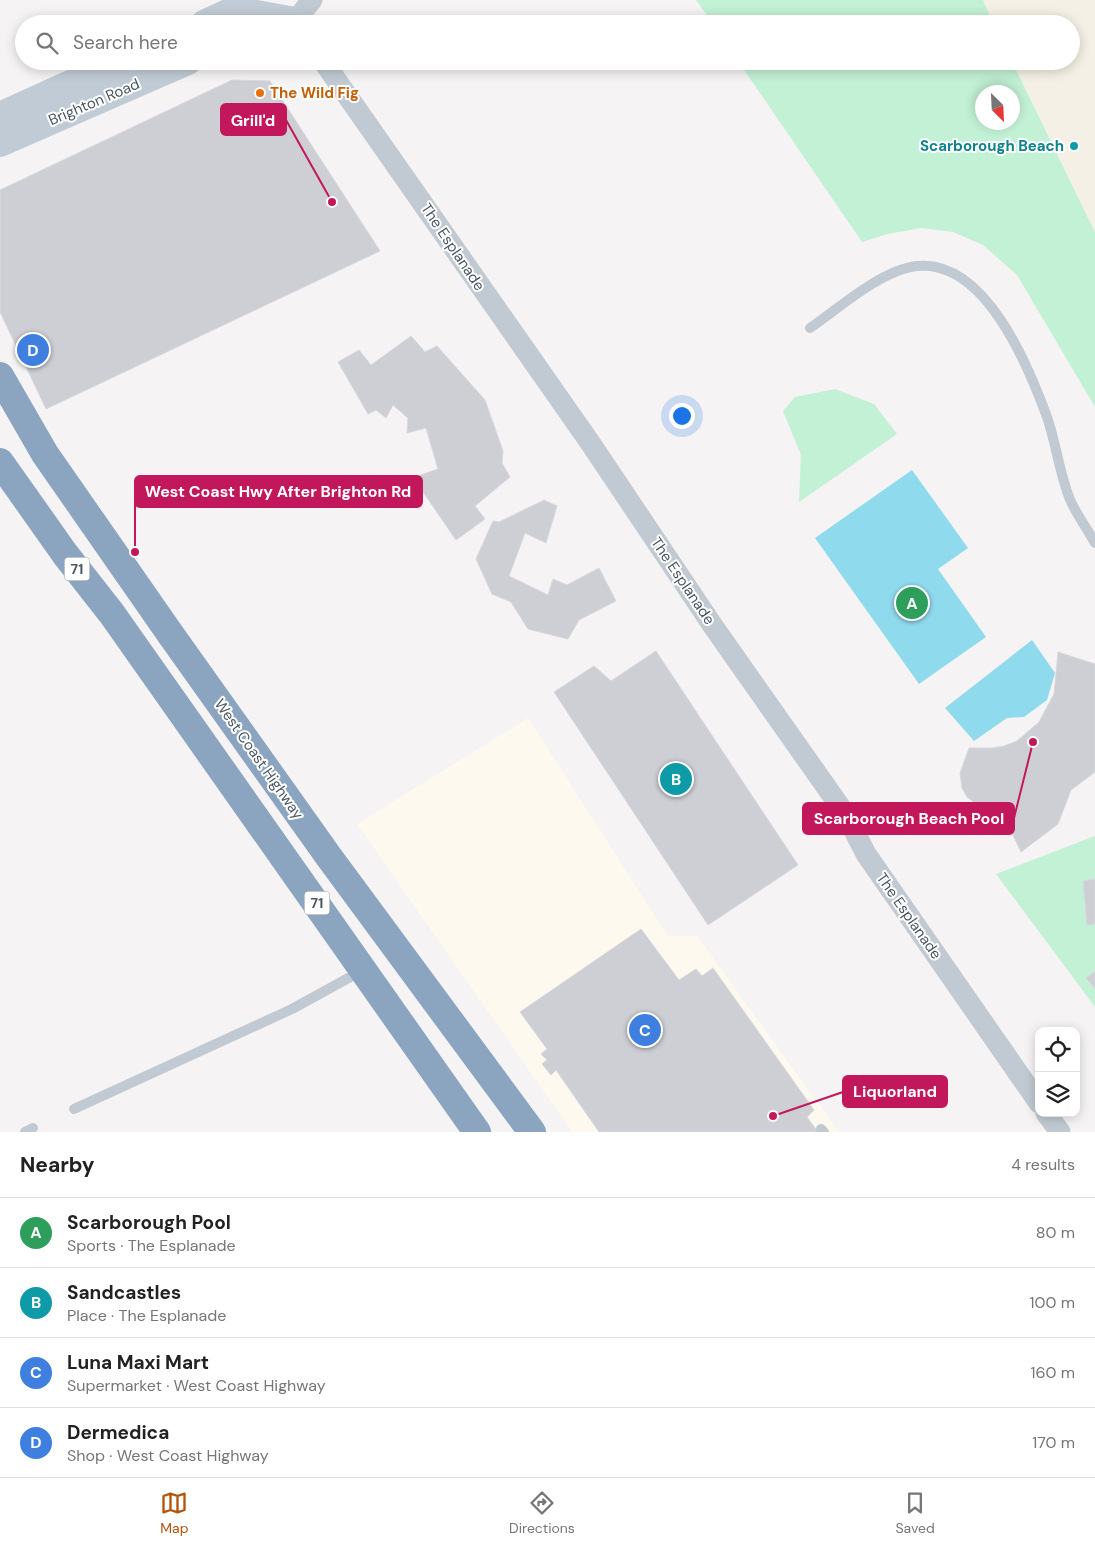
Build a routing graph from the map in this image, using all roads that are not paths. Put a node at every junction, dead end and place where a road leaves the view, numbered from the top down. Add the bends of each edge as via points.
1 (312, 0) edge
2 (223, 15) edge
3 (257, 15) edge
4 (300, 15) edge
5 (101, 70) edge
6 (167, 70) edge
7 (329, 70) edge
8 (0, 116) edge
9 (0, 143) edge
10 (810, 328) dead end
11 (0, 376) edge
12 (0, 462) edge
13 (1095, 543) edge
14 (364, 969) junction
15 (1035, 1097) edge
16 (74, 1109) dead end
17 (1049, 1117) edge
18 (477, 1132) edge
19 (532, 1132) edge
20 (1060, 1132) edge

1 - 4 street
2 - 3 street via 234,10
5 - 8 street, Brighton Road
6 - 9 street, Brighton Road
7 - 15 street, The Esplanade via 846,815 866,854
10 - 13 lane via 887,276 917,266 956,274 984,296 1006,328 1048,418 1070,498
11 - 19 highway, West Coast Highway / 71 via 45,454 166,628 328,856
12 - 14 highway, 71
14 - 16 lane via 292,1009
14 - 18 highway, 71
17 - 20 street

